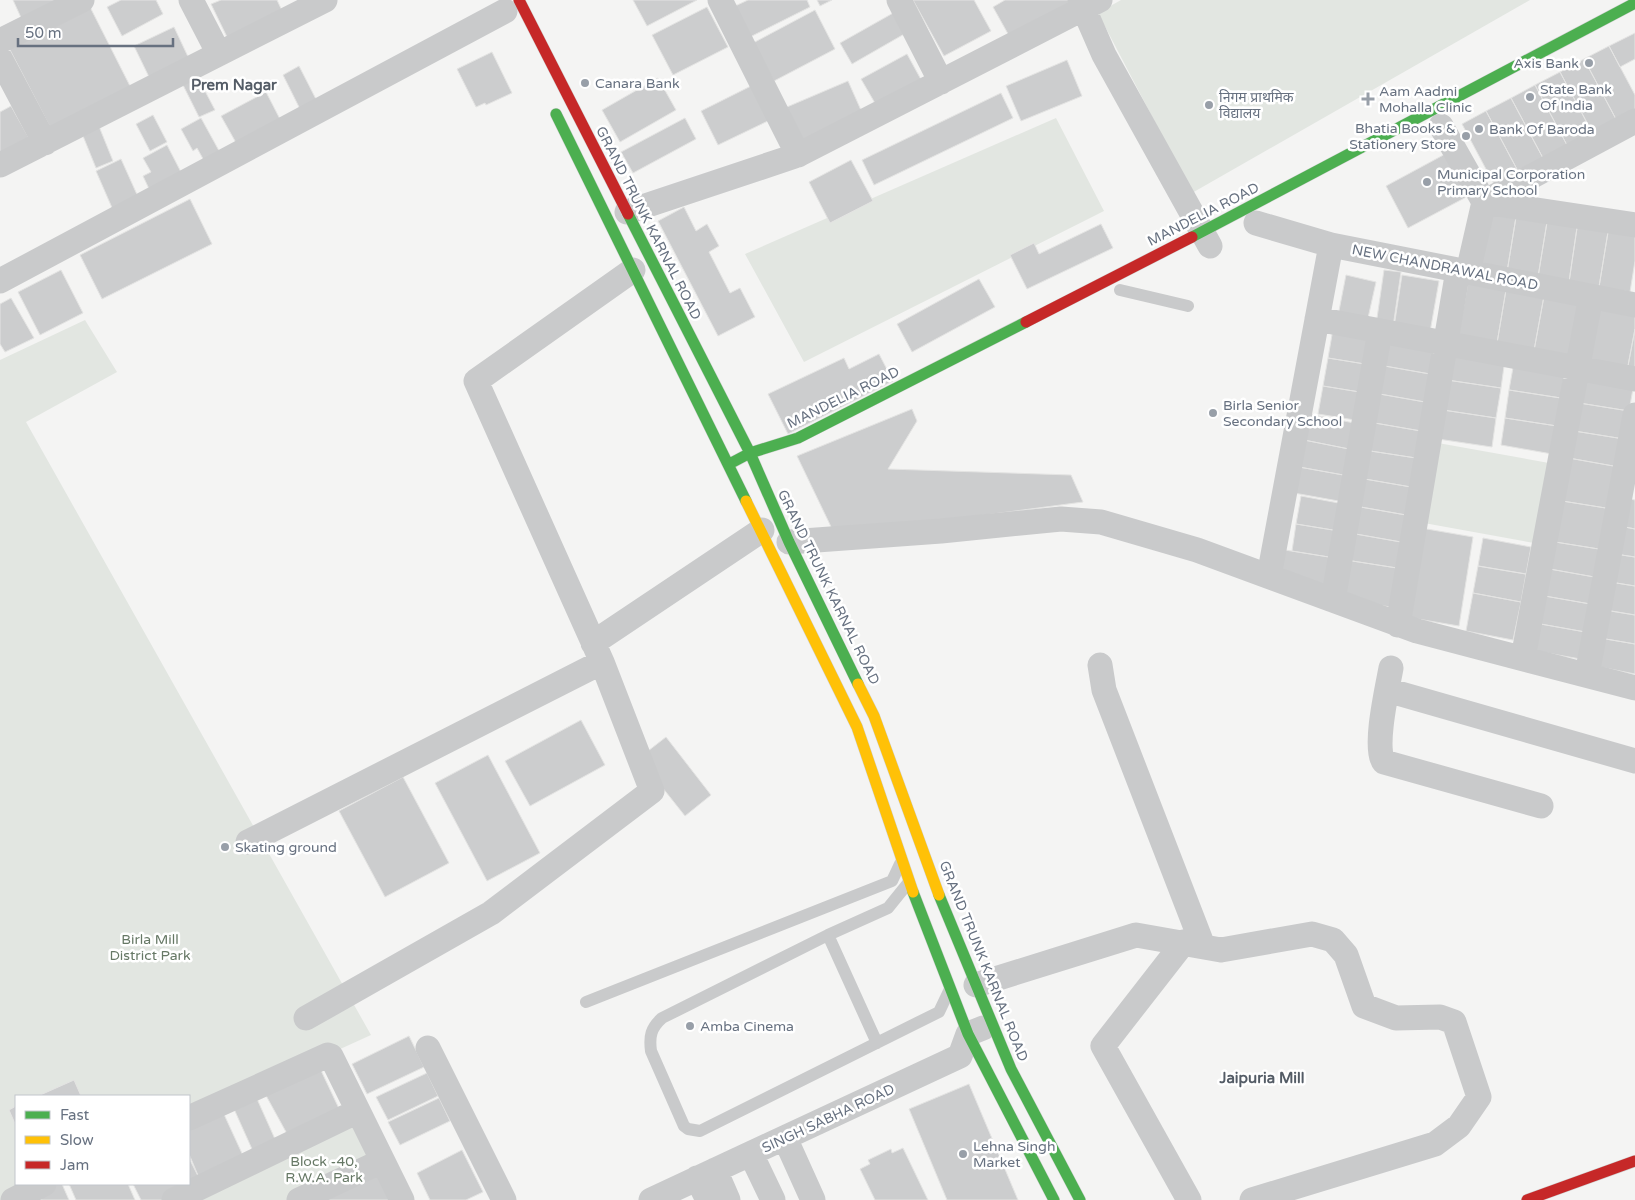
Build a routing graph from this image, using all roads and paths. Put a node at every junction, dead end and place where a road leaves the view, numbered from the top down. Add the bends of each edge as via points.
1 (82, 0) edge
2 (191, 0) edge
3 (326, 0) edge
4 (720, 0) edge
5 (900, 0) edge
6 (1088, 3) edge
7 (1635, 3) edge
8 (508, 8) edge
9 (0, 41) edge
10 (219, 54) junction
11 (0, 58) edge
12 (941, 82) junction
13 (549, 100) dead end
14 (1635, 121) edge
15 (1441, 126) dead end
16 (45, 143) junction
17 (798, 155) junction
18 (0, 165) edge
19 (1484, 202) junction
20 (627, 212) junction
21 (1260, 221) dead end
22 (1635, 225) edge
23 (1208, 243) junction
24 (1331, 245) junction
25 (633, 270) junction
26 (1463, 271) junction
27 (0, 281) edge
28 (1136, 282) dead end
29 (1115, 293) joint
30 (1591, 296) junction
31 (1635, 305) edge
32 (1188, 306) dead end
33 (1317, 319) junction
34 (1380, 331) junction
35 (1445, 343) junction
36 (970, 364) dead end
37 (1576, 368) junction
38 (1635, 379) edge
39 (1635, 415) edge
40 (750, 453) junction
41 (730, 463) junction
42 (762, 530) junction
43 (789, 542) junction
44 (1268, 576) junction
45 (1333, 600) junction
46 (1398, 625) junction
47 (597, 652) junction
48 (1523, 658) junction
49 (1100, 666) dead end
50 (1587, 675) junction
51 (1635, 688) edge
52 (1635, 761) edge
53 (1541, 806) dead end
54 (248, 842) dead end
55 (902, 859) junction
56 (910, 881) junction
57 (828, 935) junction
58 (1194, 944) junction
59 (976, 985) junction
60 (950, 989) junction
61 (586, 1002) dead end
62 (306, 1018) dead end
63 (992, 1023) junction
64 (968, 1034) junction
65 (877, 1043) junction
66 (428, 1048) dead end
67 (358, 1111) junction
68 (190, 1118) edge
69 (785, 1138) junction
70 (751, 1154) junction
71 (382, 1161) junction
72 (1635, 1161) edge
73 (707, 1183) edge
74 (656, 1199) edge
75 (174, 1200) edge
76 (299, 1200) edge
77 (402, 1200) edge
78 (504, 1200) edge
79 (728, 1200) edge
80 (773, 1200) edge
81 (813, 1200) edge
82 (1054, 1200) edge
83 (1080, 1200) edge
84 (1189, 1200) edge
85 (1252, 1200) edge
86 (1527, 1200) edge

1 - 9 street
2 - 10 street
3 - 10 street
4 - 17 street
5 - 12 street
6 - 12 street
6 - 23 street via 1104,55
7 - 23 main road, MANDELIA ROAD
8 - 20 main road, GRAND TRUNK KARNAL ROAD
8 - 27 street
10 - 16 street
11 - 16 street
12 - 17 street
13 - 25 main road
14 - 19 street
15 - 19 street
16 - 18 street
17 - 20 street
19 - 22 street
19 - 26 street
20 - 40 main road, GRAND TRUNK KARNAL ROAD
21 - 24 street, NEW CHANDRAWAL ROAD
23 - 40 main road, MANDELIA ROAD via 798,438
24 - 26 street, NEW CHANDRAWAL ROAD
24 - 33 street
25 - 41 main road
25 - 47 street via 476,381
26 - 30 street, NEW CHANDRAWAL ROAD
26 - 35 street
28 - 29 main road
29 - 32 lane
30 - 31 street, NEW CHANDRAWAL ROAD
30 - 37 street
33 - 34 street
33 - 44 street
34 - 35 street
34 - 45 street
35 - 37 street
35 - 46 street
36 - 40 main road, MANDELIA ROAD via 802,446
37 - 38 street
37 - 48 street
39 - 50 street
40 - 41 main road
40 - 43 main road, GRAND TRUNK KARNAL ROAD
41 - 42 main road
42 - 47 street
42 - 55 main road via 857,727
43 - 44 street via 1061,519 1101,522 1197,550
43 - 59 main road, GRAND TRUNK KARNAL ROAD via 874,716 941,901
44 - 45 street
45 - 46 street
46 - 48 street
47 - 54 street
47 - 62 street via 652,791 491,913
48 - 50 street
49 - 58 street via 1104,690
50 - 51 street
52 - 53 street via 1389,679 1381,735 1380,754 1384,762
55 - 56 main road
55 - 61 lane via 892,881
56 - 57 lane via 888,908
56 - 60 main road
57 - 65 lane
57 - 65 lane via 662,1018 653,1027 649,1038 651,1051 684,1126 700,1131
58 - 59 street via 1136,934
58 - 84 street via 1103,1046
58 - 85 street via 1221,950 1312,934 1333,940 1346,955 1364,1006 1396,1018 1440,1017 1454,1022 1479,1097 1459,1126 1435,1144
59 - 63 main road, GRAND TRUNK KARNAL ROAD
60 - 64 main road
60 - 65 lane via 939,1012
63 - 64 street
63 - 83 main road, GRAND TRUNK KARNAL ROAD via 1011,1069
64 - 69 street, SINGH SABHA ROAD via 960,1056
64 - 82 main road
66 - 78 street
67 - 68 street via 328,1055
67 - 71 street
67 - 75 street
69 - 70 street, SINGH SABHA ROAD
69 - 81 street
70 - 73 street, SINGH SABHA ROAD
70 - 80 street
71 - 76 street
71 - 77 street
72 - 86 main road
73 - 74 street, SINGH SABHA ROAD
73 - 79 street

